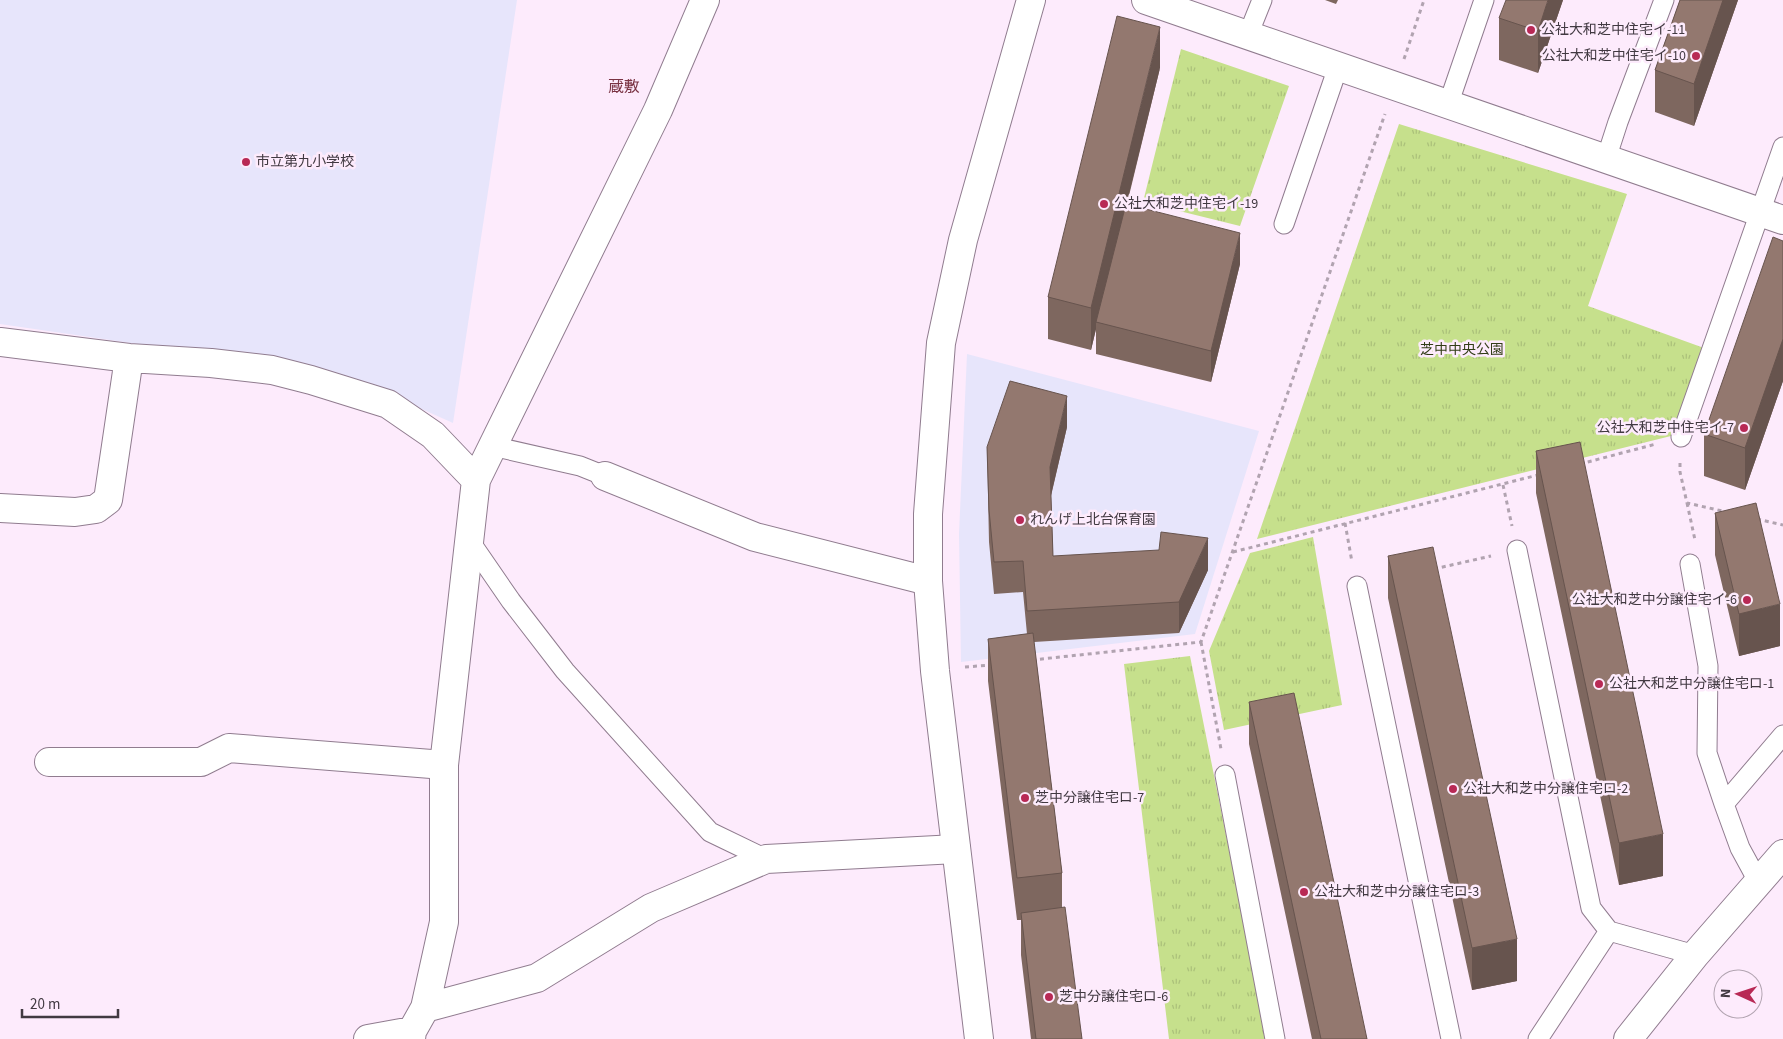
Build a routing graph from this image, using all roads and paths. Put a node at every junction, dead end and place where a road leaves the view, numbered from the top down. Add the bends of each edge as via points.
1 (705, 0) edge
2 (1031, 0) edge
3 (1146, 0) edge
4 (1262, 0) edge
5 (1424, 0) edge
6 (1484, 0) edge
7 (1664, 0) edge
8 (1248, 35) junction
9 (1338, 66) junction
10 (1395, 86) junction
11 (1448, 105) junction
12 (1783, 147) edge
13 (1606, 159) junction
14 (1772, 216) edge
15 (1284, 224) dead end
16 (0, 342) edge
17 (129, 358) junction
18 (1681, 437) junction
19 (492, 446) junction
20 (1578, 465) edge
21 (1540, 475) edge
22 (605, 476) joint
23 (476, 480) junction
24 (1503, 484) junction
25 (1687, 503) junction
26 (0, 508) edge
27 (1735, 514) edge
28 (1754, 518) edge
29 (1345, 523) junction
30 (1783, 525) edge
31 (469, 540) junction
32 (1517, 550) junction
33 (1233, 552) junction
34 (1690, 564) joint
35 (1432, 569) edge
36 (928, 581) junction
37 (1357, 586) joint
38 (1201, 642) junction
39 (1024, 661) edge
40 (994, 664) edge
41 (964, 668) dead end
42 (1783, 735) edge
43 (49, 762) dead end
44 (444, 765) junction
45 (1225, 774) joint
46 (1724, 804) junction
47 (956, 849) junction
48 (1783, 854) edge
49 (766, 859) junction
50 (1759, 883) junction
51 (1610, 931) junction
52 (1695, 955) junction
53 (416, 1026) edge
54 (368, 1039) edge
55 (979, 1039) edge
56 (1276, 1039) edge
57 (1450, 1039) edge
58 (1538, 1039) edge
59 (1628, 1039) edge

1 - 19 street via 658,110
2 - 36 street via 963,240 941,343 928,514
3 - 8 street
4 - 8 lane
5 - 10 path
6 - 11 lane
7 - 13 lane
8 - 9 street
9 - 10 street
9 - 15 lane
10 - 11 street
10 - 33 path
11 - 13 street
12 - 14 lane
13 - 14 street
14 - 18 lane
16 - 17 street
17 - 23 street via 272,370 388,404 432,434
17 - 26 street via 108,500 96,509 75,512
18 - 20 path
18 - 25 path via 1680,472
19 - 22 lane via 580,466
19 - 23 street
21 - 24 path
22 - 36 street via 755,537
23 - 31 street
24 - 29 path
24 - 32 path
25 - 27 path
25 - 34 path via 1699,554
28 - 30 path
29 - 33 path
29 - 37 path
31 - 44 street
31 - 49 lane via 565,671 710,832
32 - 35 path
32 - 51 lane via 1591,908
33 - 38 path
34 - 46 lane via 1708,666 1707,753
36 - 47 street
37 - 57 lane
38 - 39 path
38 - 45 path
40 - 41 path
42 - 46 lane
43 - 44 street via 201,762 229,748
44 - 53 street via 444,922
45 - 56 lane
46 - 50 lane via 1740,848
47 - 49 street
47 - 55 street
48 - 50 street
49 - 53 street via 651,908 537,978
50 - 52 street
51 - 52 lane
51 - 58 lane
52 - 59 street
53 - 54 street

